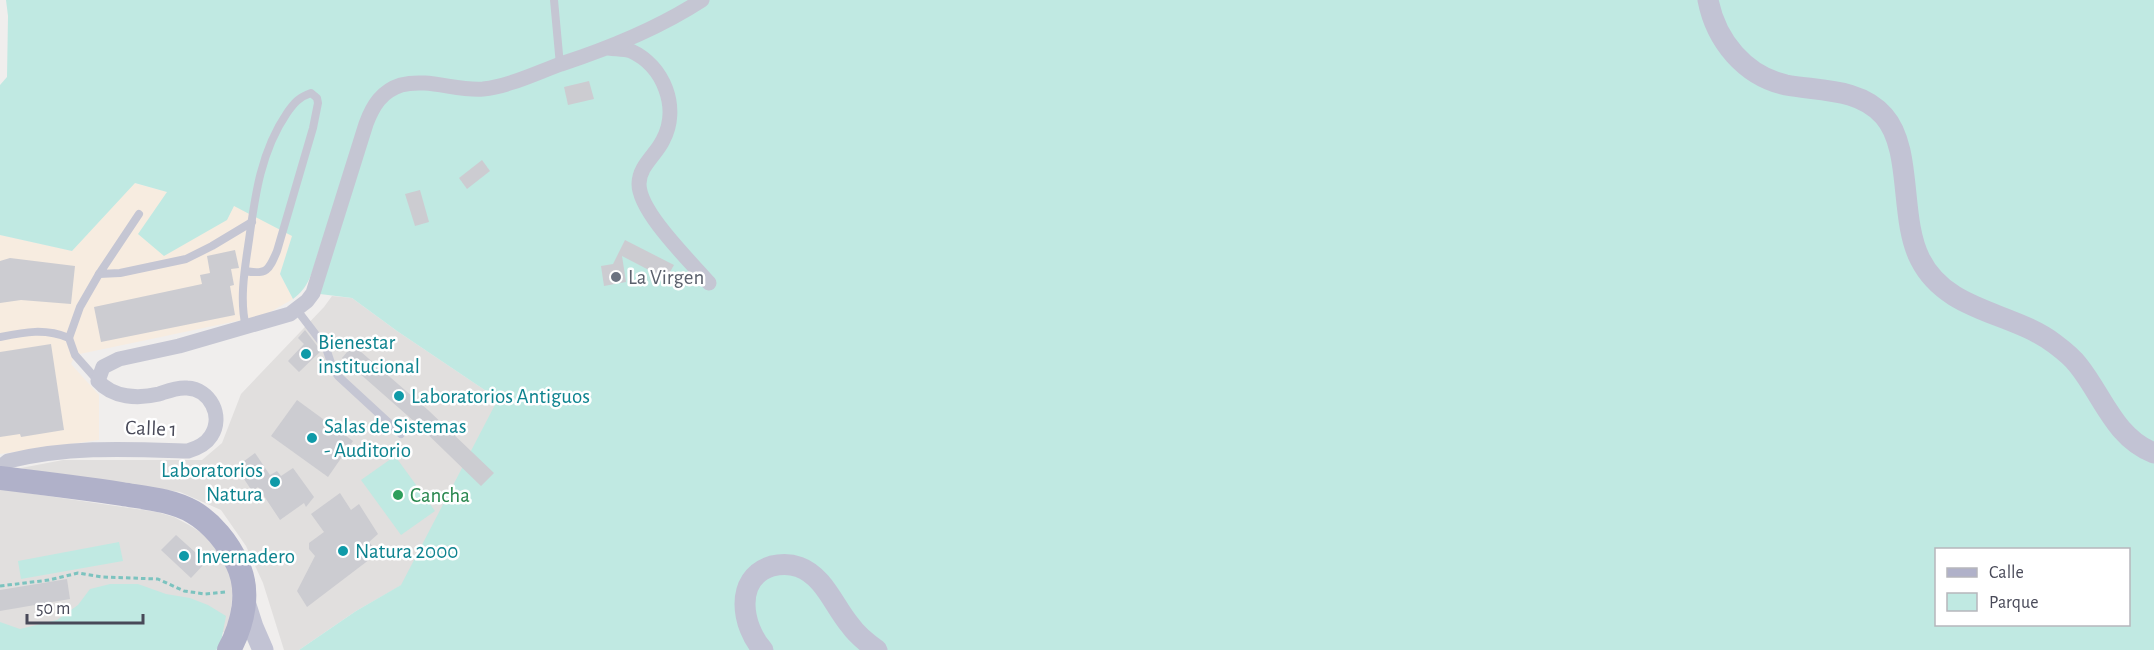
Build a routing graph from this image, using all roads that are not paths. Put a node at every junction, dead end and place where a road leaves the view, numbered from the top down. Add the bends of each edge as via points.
1 (554, 0) edge
2 (702, 0) edge
3 (1708, 0) edge
4 (608, 48) junction
5 (561, 65) junction
6 (139, 214) dead end
7 (252, 222) junction
8 (245, 271) junction
9 (99, 274) junction
10 (709, 283) dead end
11 (297, 310) junction
12 (246, 327) junction
13 (0, 337) edge
14 (69, 338) junction
15 (98, 381) junction
16 (401, 434) dead end
17 (2154, 453) edge
18 (0, 467) edge
19 (0, 478) edge
20 (244, 593) junction
21 (229, 650) edge
22 (243, 650) edge
23 (257, 650) edge
24 (263, 650) edge
25 (764, 650) edge
26 (877, 650) edge

1 - 5 lane
2 - 4 street
3 - 17 main road via 1726,45 1751,69 1786,85 1845,94 1873,106 1884,116 1894,133 1902,162 1913,244 1926,271 1957,298 2033,330 2064,351 2079,366 2118,427
4 - 5 street
4 - 10 street via 630,51 652,66 663,81 670,98 669,127 645,165 639,182 642,199 649,214
5 - 11 street via 492,88 416,83 382,95 358,144 313,293
6 - 9 lane
7 - 8 lane
7 - 8 lane via 260,173 279,125 302,96 311,93 318,104 314,128 277,251 268,269
7 - 9 lane via 186,259
8 - 12 lane
9 - 14 lane via 80,307
11 - 12 street
11 - 16 lane via 326,348 338,376
12 - 15 street via 119,359 103,367
13 - 14 lane via 48,331
14 - 15 lane via 75,355
15 - 18 street, Calle 1 via 114,393 132,396 183,388 198,390 216,411 214,432 204,445 188,451 73,450 16,459
19 - 20 main road via 164,501 191,511 213,528 232,553 243,574
20 - 21 main road via 241,622
20 - 24 main road via 252,627
22 - 23 main road
25 - 26 main road via 750,632 744,602 746,590 763,569 780,565 796,566 812,574 850,626

